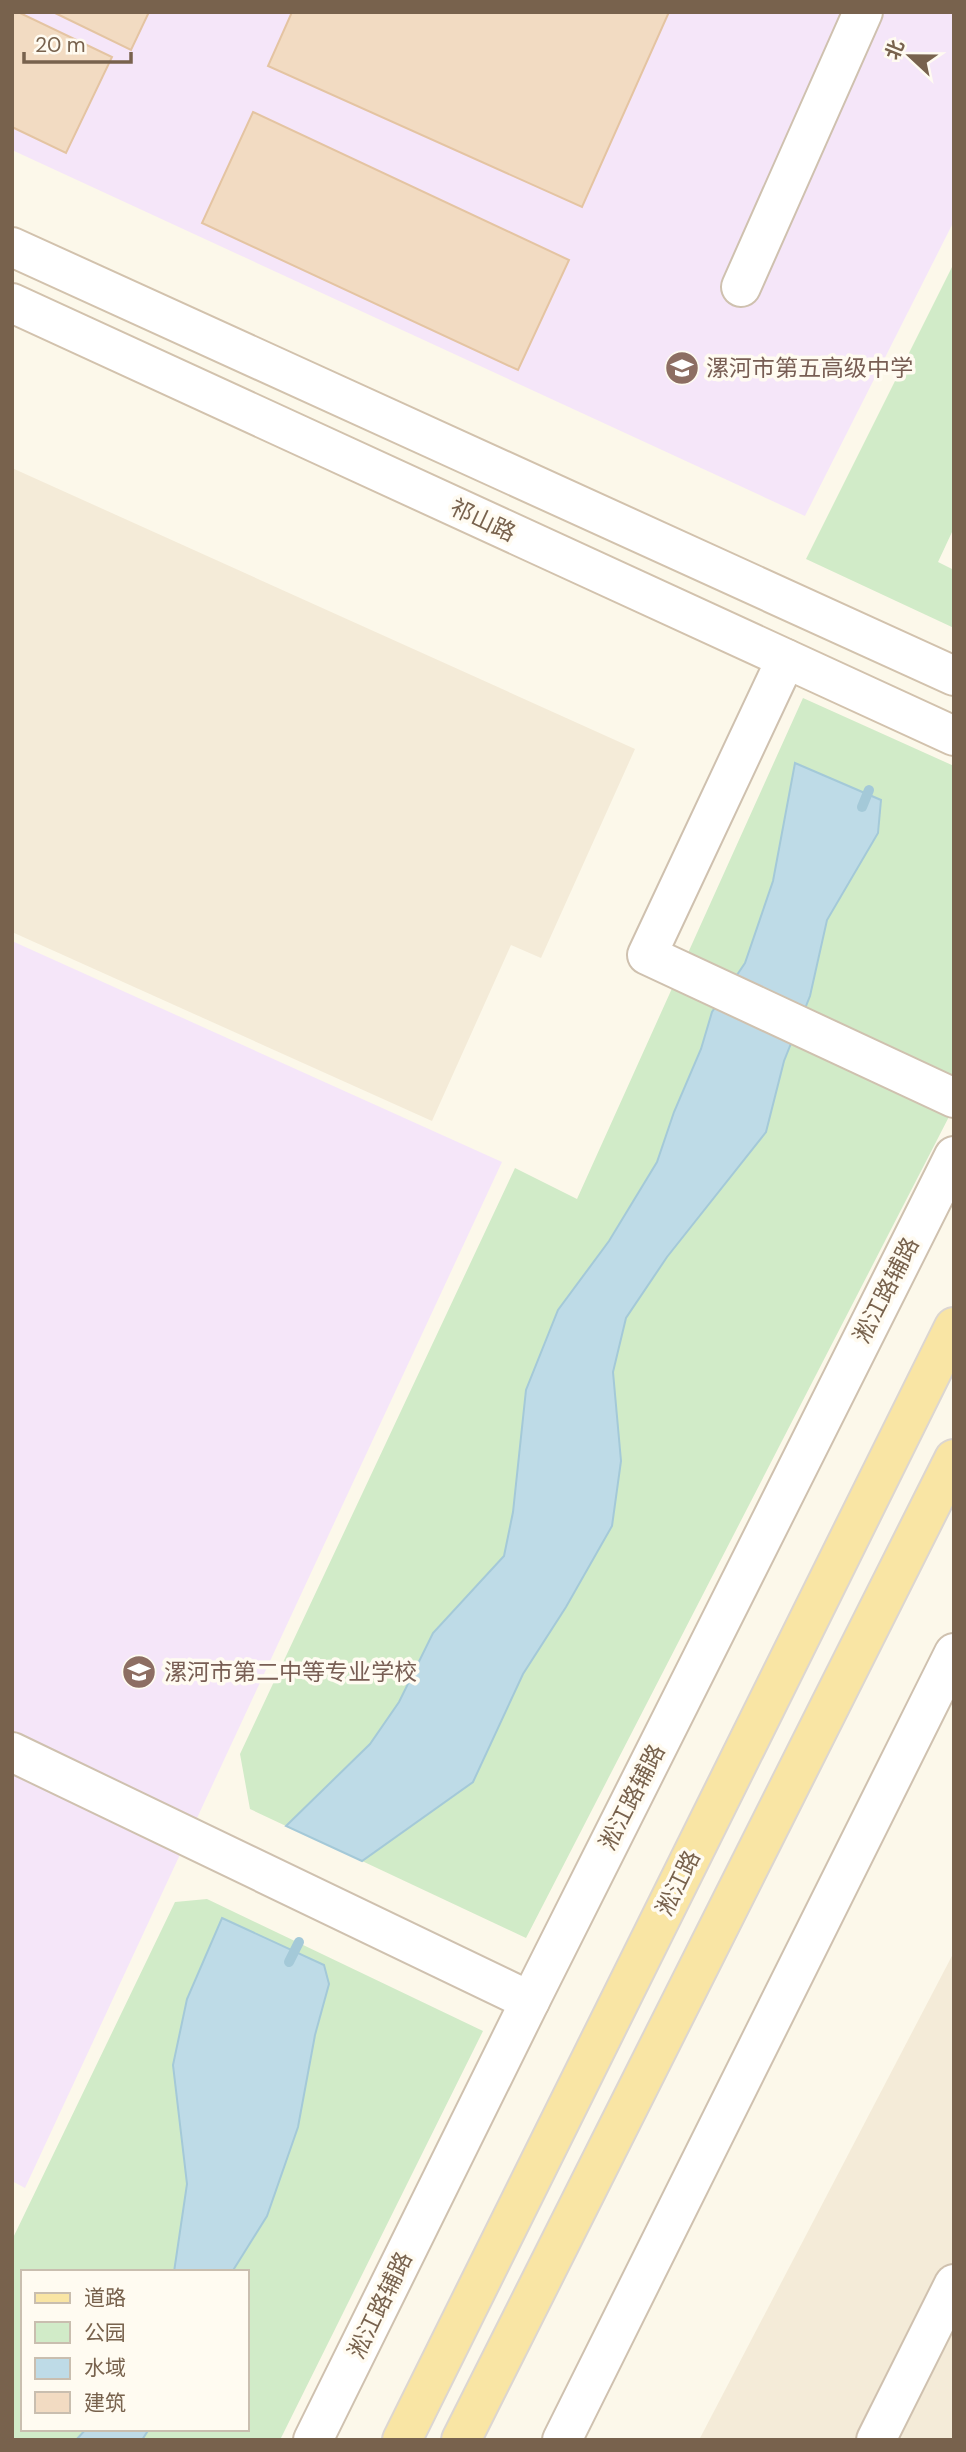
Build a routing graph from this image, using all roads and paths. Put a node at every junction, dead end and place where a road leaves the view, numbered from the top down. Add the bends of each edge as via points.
1 (863, 12) edge
2 (12, 247) edge
3 (741, 287) dead end
4 (12, 303) edge
5 (786, 659) junction
6 (954, 676) edge
7 (954, 736) edge
8 (954, 1098) edge
9 (954, 1156) edge
10 (954, 1327) edge
11 (954, 1460) edge
12 (954, 1653) edge
13 (12, 1752) edge
14 (530, 2001) junction
15 (954, 2284) edge
16 (313, 2440) edge
17 (402, 2440) edge
18 (461, 2440) edge
19 (562, 2440) edge
20 (876, 2440) edge

1 - 3 street
2 - 6 street
4 - 5 street, 祁山路
5 - 7 street, 祁山路
5 - 8 street via 647,955
9 - 14 street, 淞江路辅路
10 - 17 main road, 淞江路
11 - 18 main road
12 - 19 street
13 - 14 street
14 - 16 street, 淞江路辅路
15 - 20 street

